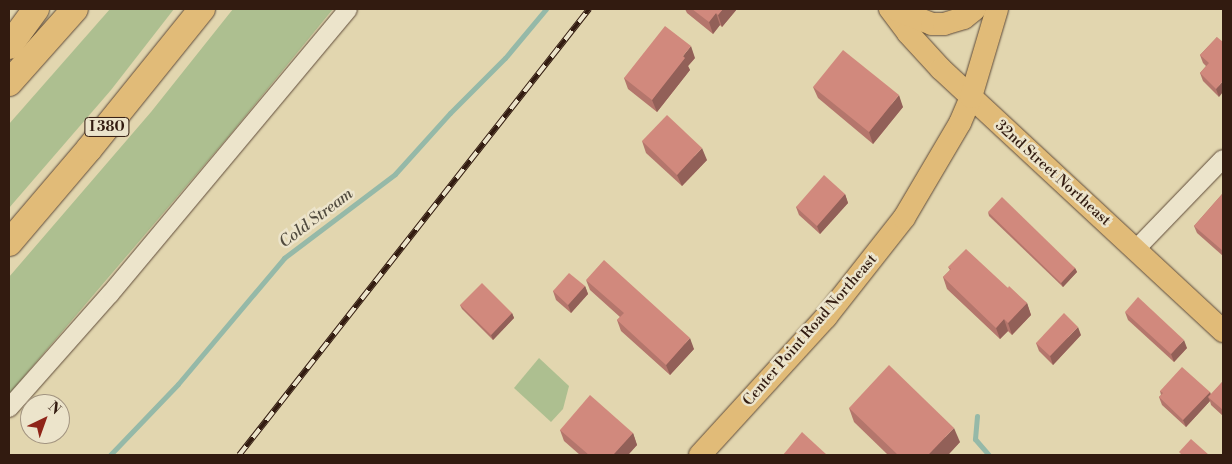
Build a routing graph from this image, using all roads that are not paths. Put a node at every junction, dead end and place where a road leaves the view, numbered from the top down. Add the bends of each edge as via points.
1 (36, 9) edge
2 (75, 9) edge
3 (202, 9) edge
4 (348, 9) edge
5 (892, 9) edge
6 (975, 9) edge
7 (997, 9) edge
8 (9, 46) edge
9 (9, 83) edge
10 (970, 97) junction
11 (1223, 159) edge
12 (9, 243) edge
13 (1136, 249) junction
14 (1223, 330) edge
15 (9, 408) edge
16 (700, 455) edge

1 - 8 highway
2 - 9 highway
3 - 12 highway, I 380
4 - 15 street
5 - 6 main road via 921,20 944,24 964,18
5 - 10 main road, 32nd Street Northeast via 928,56
7 - 10 main road, Center Point Road Northeast
10 - 13 main road, 32nd Street Northeast
10 - 16 main road, Center Point Road Northeast via 938,163 888,241 826,317
11 - 13 street
13 - 14 main road, 32nd Street Northeast

